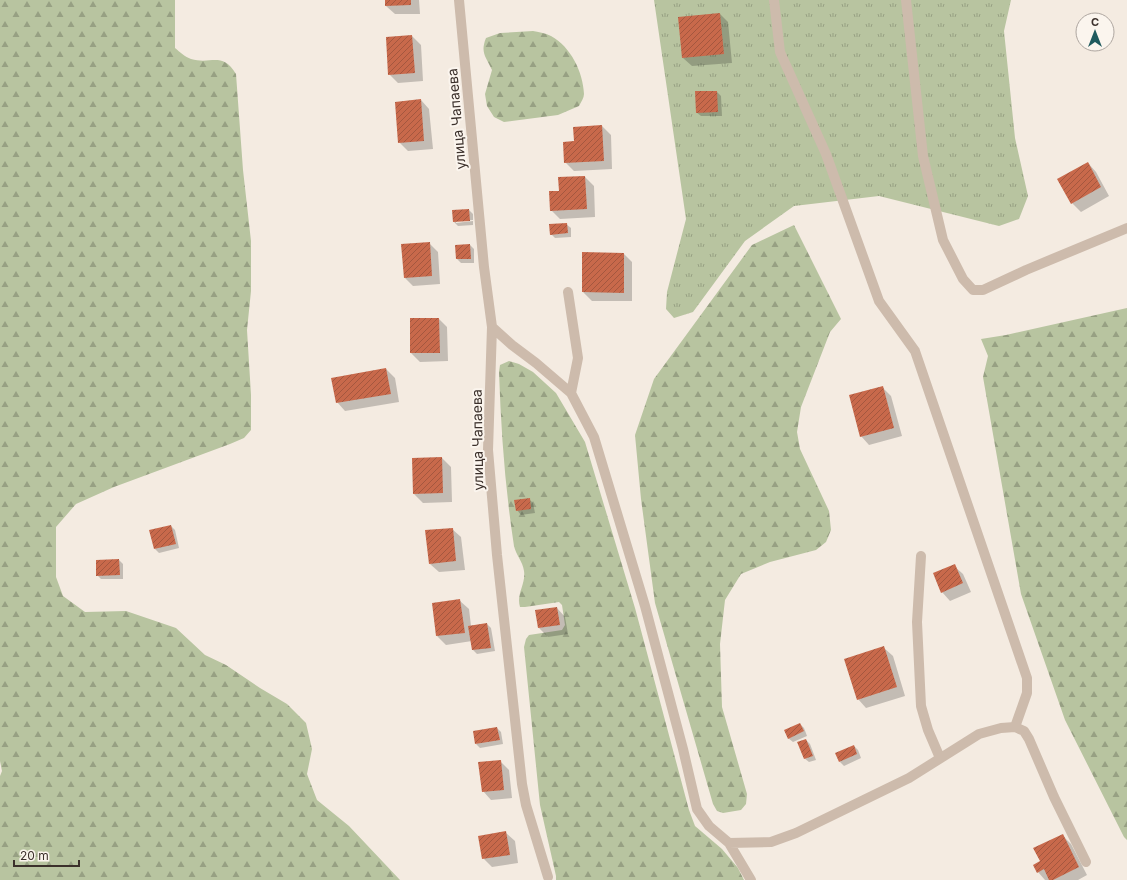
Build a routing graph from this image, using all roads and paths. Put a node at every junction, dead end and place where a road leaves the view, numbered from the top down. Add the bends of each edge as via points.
1 (459, 0) edge
2 (774, 0) edge
3 (906, 0) edge
4 (1127, 228) edge
5 (568, 292) dead end
6 (492, 327) junction
7 (571, 393) junction
8 (921, 556) dead end
9 (1015, 727) junction
10 (940, 758) junction
11 (729, 843) junction
12 (1086, 862) dead end
13 (548, 877) dead end
14 (751, 880) edge

1 - 6 street, улица Чапаева
2 - 9 street via 780,52 826,154 878,301 915,351 1026,678 1027,693
3 - 4 street via 923,156 943,240 963,279 973,290 983,290
5 - 7 street via 578,358
6 - 7 street
6 - 13 street, улица Чапаева via 488,450 497,555 522,784
7 - 11 street via 594,437 645,606 697,809 709,826
8 - 10 street via 917,622 921,706
9 - 10 street via 979,734
9 - 12 street via 1024,731 1029,739
10 - 11 street via 886,790 796,833 771,842
11 - 14 street

